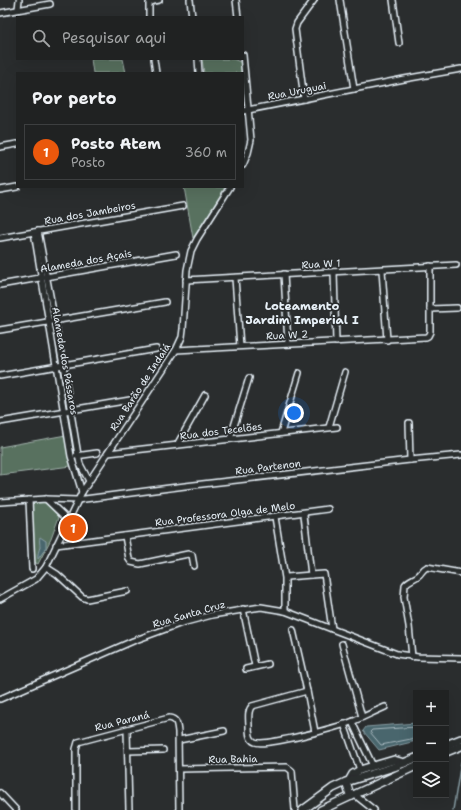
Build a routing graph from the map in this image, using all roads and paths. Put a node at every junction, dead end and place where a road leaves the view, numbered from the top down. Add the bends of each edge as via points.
1 (19, 0) edge
2 (159, 0) edge
3 (190, 0) edge
4 (236, 0) edge
5 (314, 0) edge
6 (340, 0) edge
7 (392, 0) edge
8 (50, 4) dead end
9 (18, 9) junction
10 (0, 13) edge
11 (149, 16) edge
12 (192, 16) edge
13 (238, 16) edge
14 (399, 43) dead end
15 (154, 60) edge
16 (198, 60) edge
17 (243, 60) edge
18 (461, 69) edge
19 (156, 72) edge
20 (199, 72) edge
21 (244, 72) edge
22 (244, 83) edge
23 (354, 89) junction
24 (304, 98) junction
25 (245, 111) edge
26 (16, 144) edge
27 (0, 147) edge
28 (244, 162) edge
29 (16, 187) edge
30 (229, 188) edge
31 (0, 190) edge
32 (183, 206) dead end
33 (36, 232) junction
34 (0, 238) edge
35 (176, 254) dead end
36 (456, 265) dead end
37 (430, 266) junction
38 (382, 270) junction
39 (334, 272) junction
40 (284, 274) junction
41 (44, 278) junction
42 (235, 278) junction
43 (186, 280) junction
44 (0, 285) edge
45 (165, 302) dead end
46 (430, 308) junction
47 (457, 308) dead end
48 (52, 322) junction
49 (0, 330) edge
50 (386, 340) junction
51 (336, 342) junction
52 (288, 344) junction
53 (240, 346) junction
54 (156, 349) dead end
55 (176, 350) junction
56 (63, 365) junction
57 (57, 366) junction
58 (345, 372) dead end
59 (299, 373) dead end
60 (0, 376) edge
61 (250, 378) dead end
62 (205, 396) dead end
63 (130, 400) dead end
64 (71, 410) junction
65 (64, 411) junction
66 (0, 422) edge
67 (409, 423) dead end
68 (329, 427) junction
69 (337, 427) dead end
70 (281, 433) junction
71 (230, 440) junction
72 (177, 445) junction
73 (97, 453) dead end
74 (108, 453) junction
75 (78, 455) junction
76 (461, 455) edge
77 (71, 456) junction
78 (410, 460) junction
79 (89, 481) junction
80 (82, 492) junction
81 (46, 499) junction
82 (29, 500) junction
83 (77, 500) junction
84 (0, 502) edge
85 (328, 509) dead end
86 (304, 515) dead end
87 (275, 517) junction
88 (68, 520) junction
89 (125, 536) junction
90 (56, 545) junction
91 (194, 566) dead end
92 (46, 567) junction
93 (32, 569) dead end
94 (461, 573) edge
95 (311, 575) junction
96 (287, 577) dead end
97 (127, 591) dead end
98 (0, 599) edge
99 (243, 609) junction
100 (285, 611) junction
101 (332, 629) junction
102 (293, 630) dead end
103 (342, 644) dead end
104 (412, 656) junction
105 (461, 658) edge
106 (268, 664) dead end
107 (255, 666) junction
108 (246, 669) dead end
109 (307, 692) junction
110 (0, 699) edge
111 (385, 707) dead end
112 (362, 717) junction
113 (352, 722) junction
114 (344, 724) junction
115 (127, 730) junction
116 (224, 731) dead end
117 (316, 732) junction
118 (178, 740) junction
119 (460, 743) edge
120 (449, 745) edge
121 (353, 746) junction
122 (163, 750) dead end
123 (365, 750) junction
124 (449, 750) edge
125 (128, 751) junction
126 (413, 759) edge
127 (404, 763) junction
128 (373, 766) junction
129 (413, 767) edge
130 (179, 769) junction
131 (360, 770) junction
132 (348, 782) junction
133 (333, 788) junction
134 (0, 793) edge
135 (353, 796) junction
136 (340, 802) junction
137 (16, 810) edge
138 (76, 810) edge
139 (129, 810) edge
140 (179, 810) edge
141 (295, 810) edge
142 (303, 810) edge
143 (321, 810) edge
144 (374, 810) edge

1 - 9 street
2 - 11 street via 149,3
3 - 12 street
4 - 13 street
5 - 24 street via 295,29
6 - 23 street
7 - 14 street
8 - 9 street
9 - 10 street
15 - 19 street
16 - 20 street
17 - 21 street
18 - 23 street, Rua Uruguai
22 - 25 street
23 - 24 street, Rua Uruguai
24 - 25 street, Rua Uruguai
25 - 28 street via 250,147
26 - 27 street
29 - 31 street
30 - 43 street, Rua Barão de Indaiá via 191,251
32 - 33 street, Rua dos Jambeiros
33 - 34 street, Rua dos Jambeiros
33 - 41 street, Alameda dos Pássaros
35 - 41 street, Alameda dos Açais
36 - 37 street, Rua W 1
37 - 38 street, Rua W 1
37 - 46 street
38 - 39 street, Rua W 1
38 - 50 street
39 - 40 street, Rua W 1
39 - 51 street
40 - 42 street, Rua W 1
40 - 52 street
41 - 44 street, Alameda dos Açais
41 - 48 street, Alameda dos Pássaros
42 - 43 street, Rua W 1
42 - 53 street
43 - 55 street, Rua Barão de Indaiá via 182,337
45 - 48 street
46 - 47 street
46 - 50 street, Rua W 2 via 428,336
48 - 49 street
48 - 56 street, Alameda dos Pássaros
48 - 57 street, Alameda dos Pássaros
50 - 51 street, Rua W 2
51 - 52 street, Rua W 2
52 - 53 street, Rua W 2
53 - 55 street, Rua W 2
54 - 56 street
55 - 74 street, Rua Barão de Indaiá
56 - 57 street
56 - 64 street, Alameda dos Pássaros
57 - 60 street
57 - 65 street, Alameda dos Pássaros
58 - 68 street
59 - 70 street
61 - 71 street
62 - 72 street
63 - 64 street
64 - 65 street
64 - 75 street, Alameda dos Pássaros
65 - 66 street
65 - 77 street, Alameda dos Pássaros
67 - 78 street
68 - 69 street, Rua dos Tecelões
68 - 70 street, Rua dos Tecelões
70 - 71 street, Rua dos Tecelões
71 - 72 street, Rua dos Tecelões
72 - 74 street, Rua dos Tecelões
73 - 75 street
74 - 79 street, Rua Barão de Indaiá
75 - 77 street
75 - 79 street, Alameda dos Pássaros
76 - 78 street, Rua Partenon
77 - 80 street, Alameda dos Pássaros
78 - 83 street, Rua Partenon
79 - 80 street, Rua Barão de Indaiá
80 - 83 street, Rua Barão de Indaiá
81 - 82 street, Rua Partenon
81 - 83 street, Rua Partenon
81 - 88 street
82 - 84 street, Rua Partenon
82 - 93 street
83 - 88 street, Rua Barão de Indaiá
85 - 87 street, Rua Professora Olga de Melo
86 - 95 street
87 - 89 street, Rua Professora Olga de Melo
87 - 100 street via 285,578
88 - 90 street, Rua Barão de Indaiá
89 - 90 street, Rua Professora Olga de Melo
89 - 91 street via 131,562 140,564 190,554
90 - 92 street, Rua Barão de Indaiá
92 - 97 street via 87,599
92 - 98 street, Rua Barão de Indaiá via 36,579
94 - 104 street via 427,567 405,585 404,597
95 - 96 street
95 - 101 street via 324,574
99 - 100 street, Rua Santa Cruz via 261,607
99 - 107 street
99 - 110 street, Rua Santa Cruz via 182,623 133,641
100 - 101 street, Rua Santa Cruz
101 - 104 street, Rua Santa Cruz via 382,649
102 - 109 street
103 - 112 street
104 - 105 street, Rua Santa Cruz
106 - 107 street
107 - 108 street
109 - 117 street
109 - 117 street via 252,706 249,710 251,739 258,743 268,743
111 - 112 street
112 - 113 street
113 - 114 street
113 - 123 street
114 - 117 street
114 - 121 street
115 - 118 street, Rua Paraná via 169,718 175,719
115 - 125 street
115 - 138 street, Rua Paraná via 80,741 76,745
116 - 118 street
118 - 130 street
119 - 120 main road
119 - 124 main road
121 - 123 street
121 - 131 street
122 - 125 street
123 - 128 street
125 - 139 street
126 - 127 main road
127 - 128 main road via 394,760
127 - 132 main road
128 - 131 main road
129 - 135 main road
130 - 140 street
130 - 141 street, Rua Bahia via 287,767 292,771
131 - 132 main road via 353,774
132 - 133 main road
132 - 135 main road via 349,792
133 - 136 main road
133 - 142 main road
134 - 137 street
135 - 136 main road
135 - 144 street
136 - 143 main road

